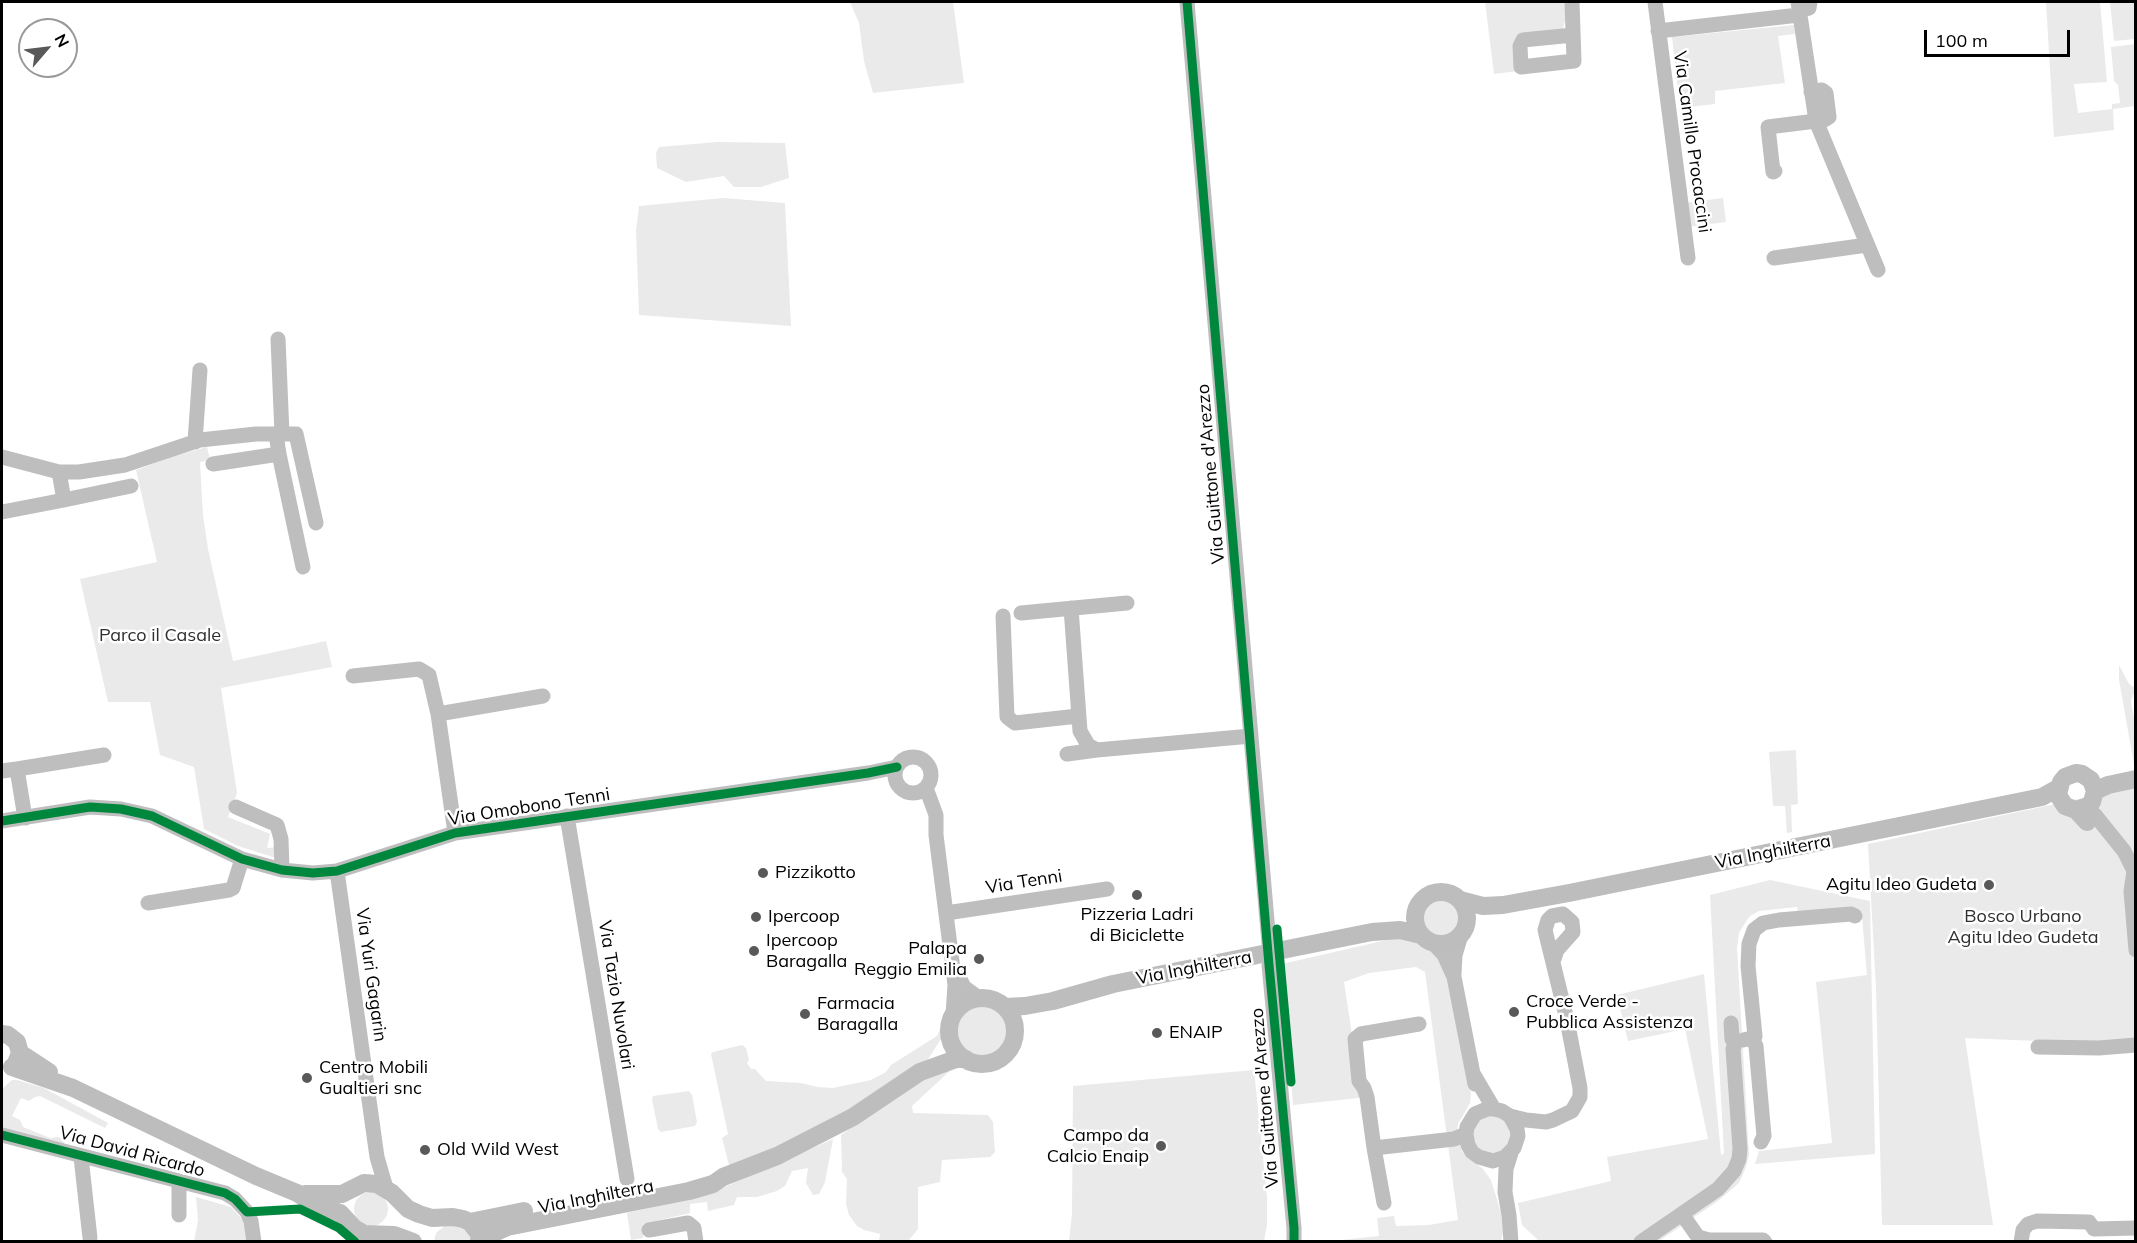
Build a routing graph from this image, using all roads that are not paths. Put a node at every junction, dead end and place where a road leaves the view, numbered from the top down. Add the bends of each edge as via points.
1 (1187, 2) edge
2 (1572, 2) edge
3 (1655, 2) edge
4 (1802, 7) edge
5 (1658, 31) junction
6 (1573, 35) dead end
7 (1816, 121) junction
8 (1775, 171) dead end
9 (1868, 245) junction
10 (1688, 258) dead end
11 (1774, 258) dead end
12 (1878, 270) dead end
13 (278, 339) dead end
14 (200, 370) dead end
15 (279, 434) junction
16 (195, 442) junction
17 (279, 454) junction
18 (2, 457) edge
19 (213, 464) dead end
20 (59, 472) junction
21 (131, 486) dead end
22 (64, 500) junction
23 (2, 512) edge
24 (316, 523) dead end
25 (303, 567) dead end
26 (1127, 603) dead end
27 (1071, 608) junction
28 (1021, 614) dead end
29 (1003, 616) dead end
30 (353, 676) dead end
31 (543, 696) dead end
32 (438, 714) junction
33 (1078, 716) junction
34 (1251, 736) junction
35 (1097, 750) junction
36 (1067, 754) dead end
37 (104, 755) dead end
38 (17, 769) junction
39 (2, 771) edge
40 (896, 774) junction
41 (2136, 779) edge
42 (921, 790) junction
43 (2081, 799) junction
44 (236, 807) dead end
45 (567, 816) junction
46 (25, 818) junction
47 (2, 821) edge
48 (455, 833) junction
49 (242, 859) junction
50 (282, 870) junction
51 (337, 871) junction
52 (1107, 889) dead end
53 (1460, 900) junction
54 (148, 903) dead end
55 (1503, 905) junction
56 (1415, 911) junction
57 (946, 913) junction
58 (1855, 916) dead end
59 (1372, 932) junction
60 (1463, 932) junction
61 (1427, 939) junction
62 (1269, 943) dead end
63 (2136, 950) edge
64 (1554, 959) dead end
65 (953, 963) junction
66 (1269, 965) dead end
67 (1454, 977) junction
68 (979, 998) junction
69 (1053, 1001) junction
70 (1005, 1007) junction
71 (1731, 1023) dead end
72 (951, 1024) junction
73 (1419, 1024) dead end
74 (1015, 1031) junction
75 (4, 1032) edge
76 (1752, 1038) junction
77 (1735, 1044) junction
78 (2136, 1045) edge
79 (2038, 1047) dead end
80 (966, 1059) junction
81 (8, 1067) edge
82 (920, 1072) junction
83 (1474, 1075) junction
84 (1494, 1108) junction
85 (1475, 1114) junction
86 (1510, 1116) junction
87 (1546, 1122) junction
88 (2, 1135) edge
89 (1462, 1139) junction
90 (1761, 1142) dead end
91 (1374, 1148) junction
92 (1514, 1148) junction
93 (377, 1156) junction
94 (81, 1157) junction
95 (1486, 1160) junction
96 (723, 1176) junction
97 (627, 1179) dead end
98 (179, 1181) junction
99 (358, 1187) junction
100 (386, 1188) junction
101 (1505, 1192) junction
102 (297, 1193) junction
103 (1384, 1203) dead end
104 (1682, 1214) junction
105 (179, 1215) dead end
106 (1509, 1215) junction
107 (348, 1219) junction
108 (470, 1222) junction
109 (2136, 1228) edge
110 (649, 1230) dead end
111 (1297, 1237) edge
112 (90, 1238) dead end
113 (410, 1240) edge
114 (479, 1241) edge
115 (254, 1242) edge
116 (696, 1242) edge
117 (1511, 1242) edge
118 (1523, 1242) edge
119 (1641, 1242) edge
120 (1765, 1242) edge
121 (2021, 1242) edge

1 - 34 street, Via Guittone d'Arezzo
2 - 6 street
3 - 5 street, Via Camillo Procaccini
4 - 5 street, Via Camillo Procaccini
4 - 7 street
5 - 10 street, Via Camillo Procaccini
7 - 8 street via 1768,127
7 - 9 street
9 - 11 street
9 - 12 street
13 - 15 street
14 - 16 street
15 - 16 street
15 - 17 street
15 - 24 street via 297,434
16 - 20 street via 125,465
17 - 19 street
17 - 25 street
18 - 20 street
20 - 22 street
21 - 22 street
22 - 23 street
26 - 27 street
27 - 28 street
27 - 33 street
29 - 33 street via 1006,717 1015,723
30 - 32 street via 425,671 432,683
31 - 32 street
32 - 48 street
33 - 35 street via 1080,731 1088,745
34 - 35 street
34 - 62 street, Via Guittone d'Arezzo
35 - 36 street
37 - 38 street
38 - 39 street
38 - 46 street
40 - 42 street via 902,790
40 - 42 street, Via Omobono Tenni via 906,759 923,761 930,771 929,783
40 - 45 street, Via Omobono Tenni via 868,773
41 - 43 main road, Via Inghilterra
42 - 57 street, Via Omobono Tenni via 936,815
43 - 55 main road, Via Inghilterra
43 - 63 street via 2124,851 2134,871 2131,891
44 - 50 street via 277,825 282,839
45 - 48 street, Via Omobono Tenni
45 - 97 street, Via Tazio Nuvolari
46 - 47 street, Via Omobono Tenni
46 - 49 street, Via Omobono Tenni via 98,807 135,812 161,820
48 - 51 street, Via Omobono Tenni
49 - 50 street, Via Omobono Tenni
49 - 54 street via 229,890
50 - 51 street, Via Omobono Tenni
51 - 93 street, Via Yuri Gagarin
52 - 57 street, Via Tenni
53 - 55 main road, Via Inghilterra via 1483,906
53 - 56 main road, Via Inghilterra via 1449,892 1434,892 1422,899
53 - 60 main road via 1467,914
55 - 60 main road, Via Inghilterra via 1483,914
56 - 59 main road, Via Inghilterra
56 - 61 main road via 1414,920
57 - 65 street, Via Omobono Tenni
58 - 76 street via 1779,920 1763,923 1754,930 1748,965 1755,1036
59 - 61 main road, Via Inghilterra via 1400,930
59 - 69 main road, Via Inghilterra via 1113,984
60 - 61 main road, Via Inghilterra via 1448,943
60 - 67 street via 1455,955
61 - 67 street via 1444,955
64 - 87 street via 1580,1097 1569,1114
65 - 68 street, Via Omobono Tenni via 964,987
65 - 72 street, Via Omobono Tenni
66 - 111 street, Via Guittone d'Arezzo
67 - 83 street
68 - 70 main road, Via Inghilterra
68 - 72 main road, Via Inghilterra via 960,1007
69 - 70 main road, Via Inghilterra
69 - 74 main road, Via Inghilterra via 1029,1015
70 - 74 main road
71 - 77 street
72 - 80 main road via 952,1043
72 - 82 main road, Via Inghilterra via 937,1054
73 - 91 street via 1360,1034 1355,1039 1359,1081 1367,1097
74 - 80 main road, Via Inghilterra via 1012,1045 995,1061 980,1064
75 - 81 main road via 16,1042
76 - 77 street
76 - 90 street via 1764,1136
77 - 104 street via 1739,1159 1718,1189
78 - 79 street
80 - 82 main road, Via Inghilterra
81 - 102 main road via 72,1088
82 - 96 main road, Via Inghilterra via 853,1117 777,1156
83 - 84 street
83 - 85 street
84 - 85 street
84 - 86 street
85 - 89 street
86 - 87 street
86 - 92 street via 1517,1129
87 - 92 street
88 - 94 street, Via David Ricardo
89 - 91 street
89 - 95 street via 1472,1152
91 - 103 street
92 - 95 street via 1500,1160
92 - 101 street via 1506,1169
93 - 99 street
93 - 100 street, Via Yuri Gagarin
94 - 98 street, Via David Ricardo
94 - 112 street, Via David Ricardo
95 - 101 street
96 - 108 main road, Via Inghilterra via 710,1175
96 - 114 main road, Via Inghilterra via 713,1184 689,1191 507,1227
98 - 105 street, Via David Ricardo
98 - 115 street, Via David Ricardo via 235,1199 251,1221
99 - 100 main road via 377,1184
99 - 102 main road via 342,1194
99 - 107 main road via 346,1206
100 - 108 main road, Via Inghilterra via 418,1214
101 - 106 street
102 - 107 main road
104 - 119 street
104 - 120 street via 1698,1237
106 - 117 street
106 - 118 street
107 - 113 main road via 364,1234
108 - 114 main road
109 - 121 street via 2094,1229 2090,1222 2037,1221 2022,1230
110 - 116 street via 688,1223 694,1228

